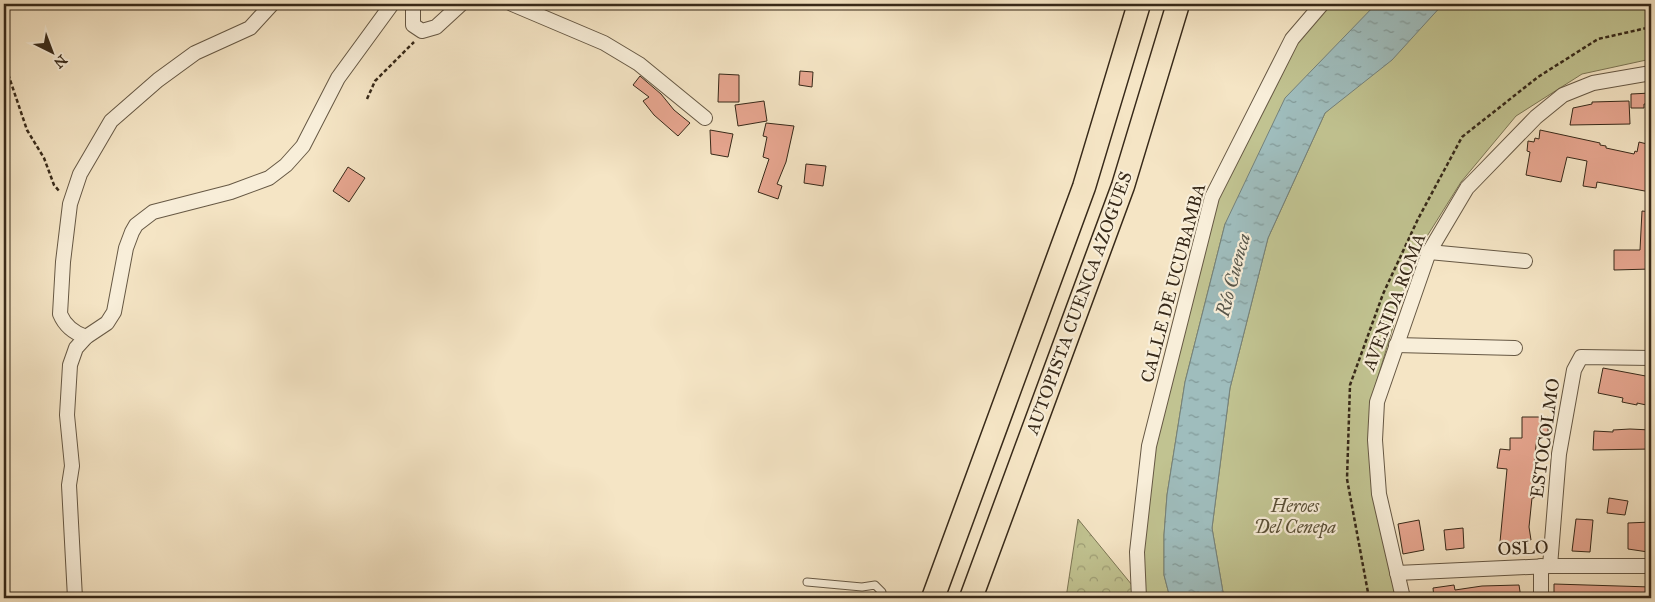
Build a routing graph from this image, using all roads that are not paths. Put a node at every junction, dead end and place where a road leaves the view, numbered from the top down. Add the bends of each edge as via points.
1 (272, 4) edge
2 (392, 4) edge
3 (413, 4) edge
4 (462, 4) edge
5 (512, 4) edge
6 (1139, 4) edge
7 (1178, 4) edge
8 (1322, 4) edge
9 (1651, 73) edge
10 (705, 118) dead end
11 (1429, 252) junction
12 (1525, 261) dead end
13 (86, 337) junction
14 (1396, 344) junction
15 (1515, 348) dead end
16 (1651, 358) edge
17 (1545, 566) junction
18 (1651, 566) edge
19 (1397, 573) junction
20 (807, 582) dead end
21 (75, 598) edge
22 (882, 598) edge
23 (933, 598) edge
24 (971, 598) edge
25 (1139, 598) edge
26 (1403, 598) edge
27 (1541, 598) edge

1 - 13 street via 250,28 196,53 158,80 111,121 80,174 70,204 60,314 75,334
2 - 13 street via 338,78 303,146 286,165 269,178 231,192 153,212 136,224 126,248 114,312 108,323
3 - 4 street via 414,25 422,31 436,27
5 - 10 street via 604,43 639,64
6 - 23 highway, AUTOPISTA CUENCA AZOGUES via 1084,187
7 - 24 highway, AUTOPISTA CUENCA AZOGUES via 1123,186
8 - 25 street, CALLE DE UCUBAMBA via 1292,39 1212,197 1149,446 1137,552
9 - 11 street, AVENIDA ROMA via 1593,83 1563,95 1536,117 1467,188
11 - 12 street
11 - 14 street, AVENIDA ROMA
13 - 21 street via 72,355 67,393
14 - 15 street
14 - 19 street, AVENIDA ROMA via 1377,402 1375,440 1379,494
16 - 17 street, ESTOCOLMO via 1581,357 1574,370 1559,454
17 - 18 street, OSLO
17 - 19 street, OSLO
17 - 27 street
19 - 26 street, AVENIDA ROMA
20 - 22 lane via 862,587 874,585 882,592

